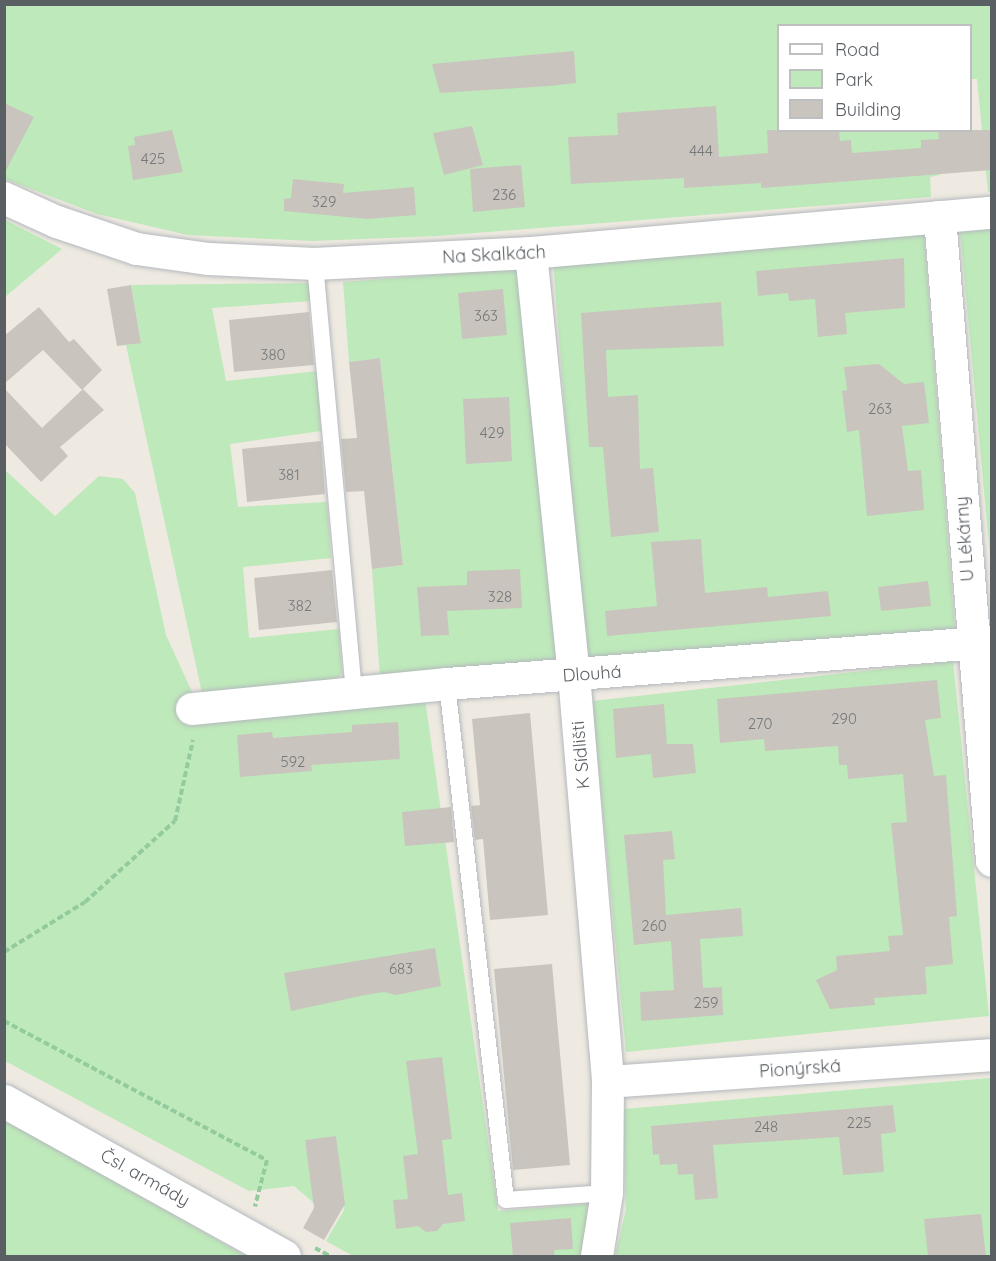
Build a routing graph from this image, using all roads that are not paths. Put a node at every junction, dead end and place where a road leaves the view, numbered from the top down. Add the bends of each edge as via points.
1 (4, 198) edge
2 (992, 213) edge
3 (940, 218) junction
4 (531, 253) junction
5 (315, 264) junction
6 (982, 643) edge
7 (574, 675) junction
8 (447, 684) junction
9 (354, 693) junction
10 (192, 709) road end
11 (992, 861) edge
12 (992, 1055) edge
13 (608, 1082) junction
14 (4, 1101) edge
15 (607, 1192) junction
16 (284, 1257) edge
17 (597, 1257) edge

1 - 5 street, Na Skalkách via 66,226 137,249 209,259
2 - 3 street, Na Skalkách
3 - 4 street, Na Skalkách
3 - 6 street, U Lékárny
4 - 5 street, Na Skalkách
4 - 7 street, K Sídlišti
5 - 9 lane
6 - 7 street, Dlouhá
6 - 11 street, U Lékárny
7 - 8 street, Dlouhá
7 - 13 street, K Sídlišti
8 - 9 street, Dlouhá
8 - 15 lane via 506,1200
9 - 10 street, Dlouhá
12 - 13 street, Pionýrská
13 - 15 street, K Sídlišti
14 - 16 street, Čsl. armády
15 - 17 street, K Sídlišti

